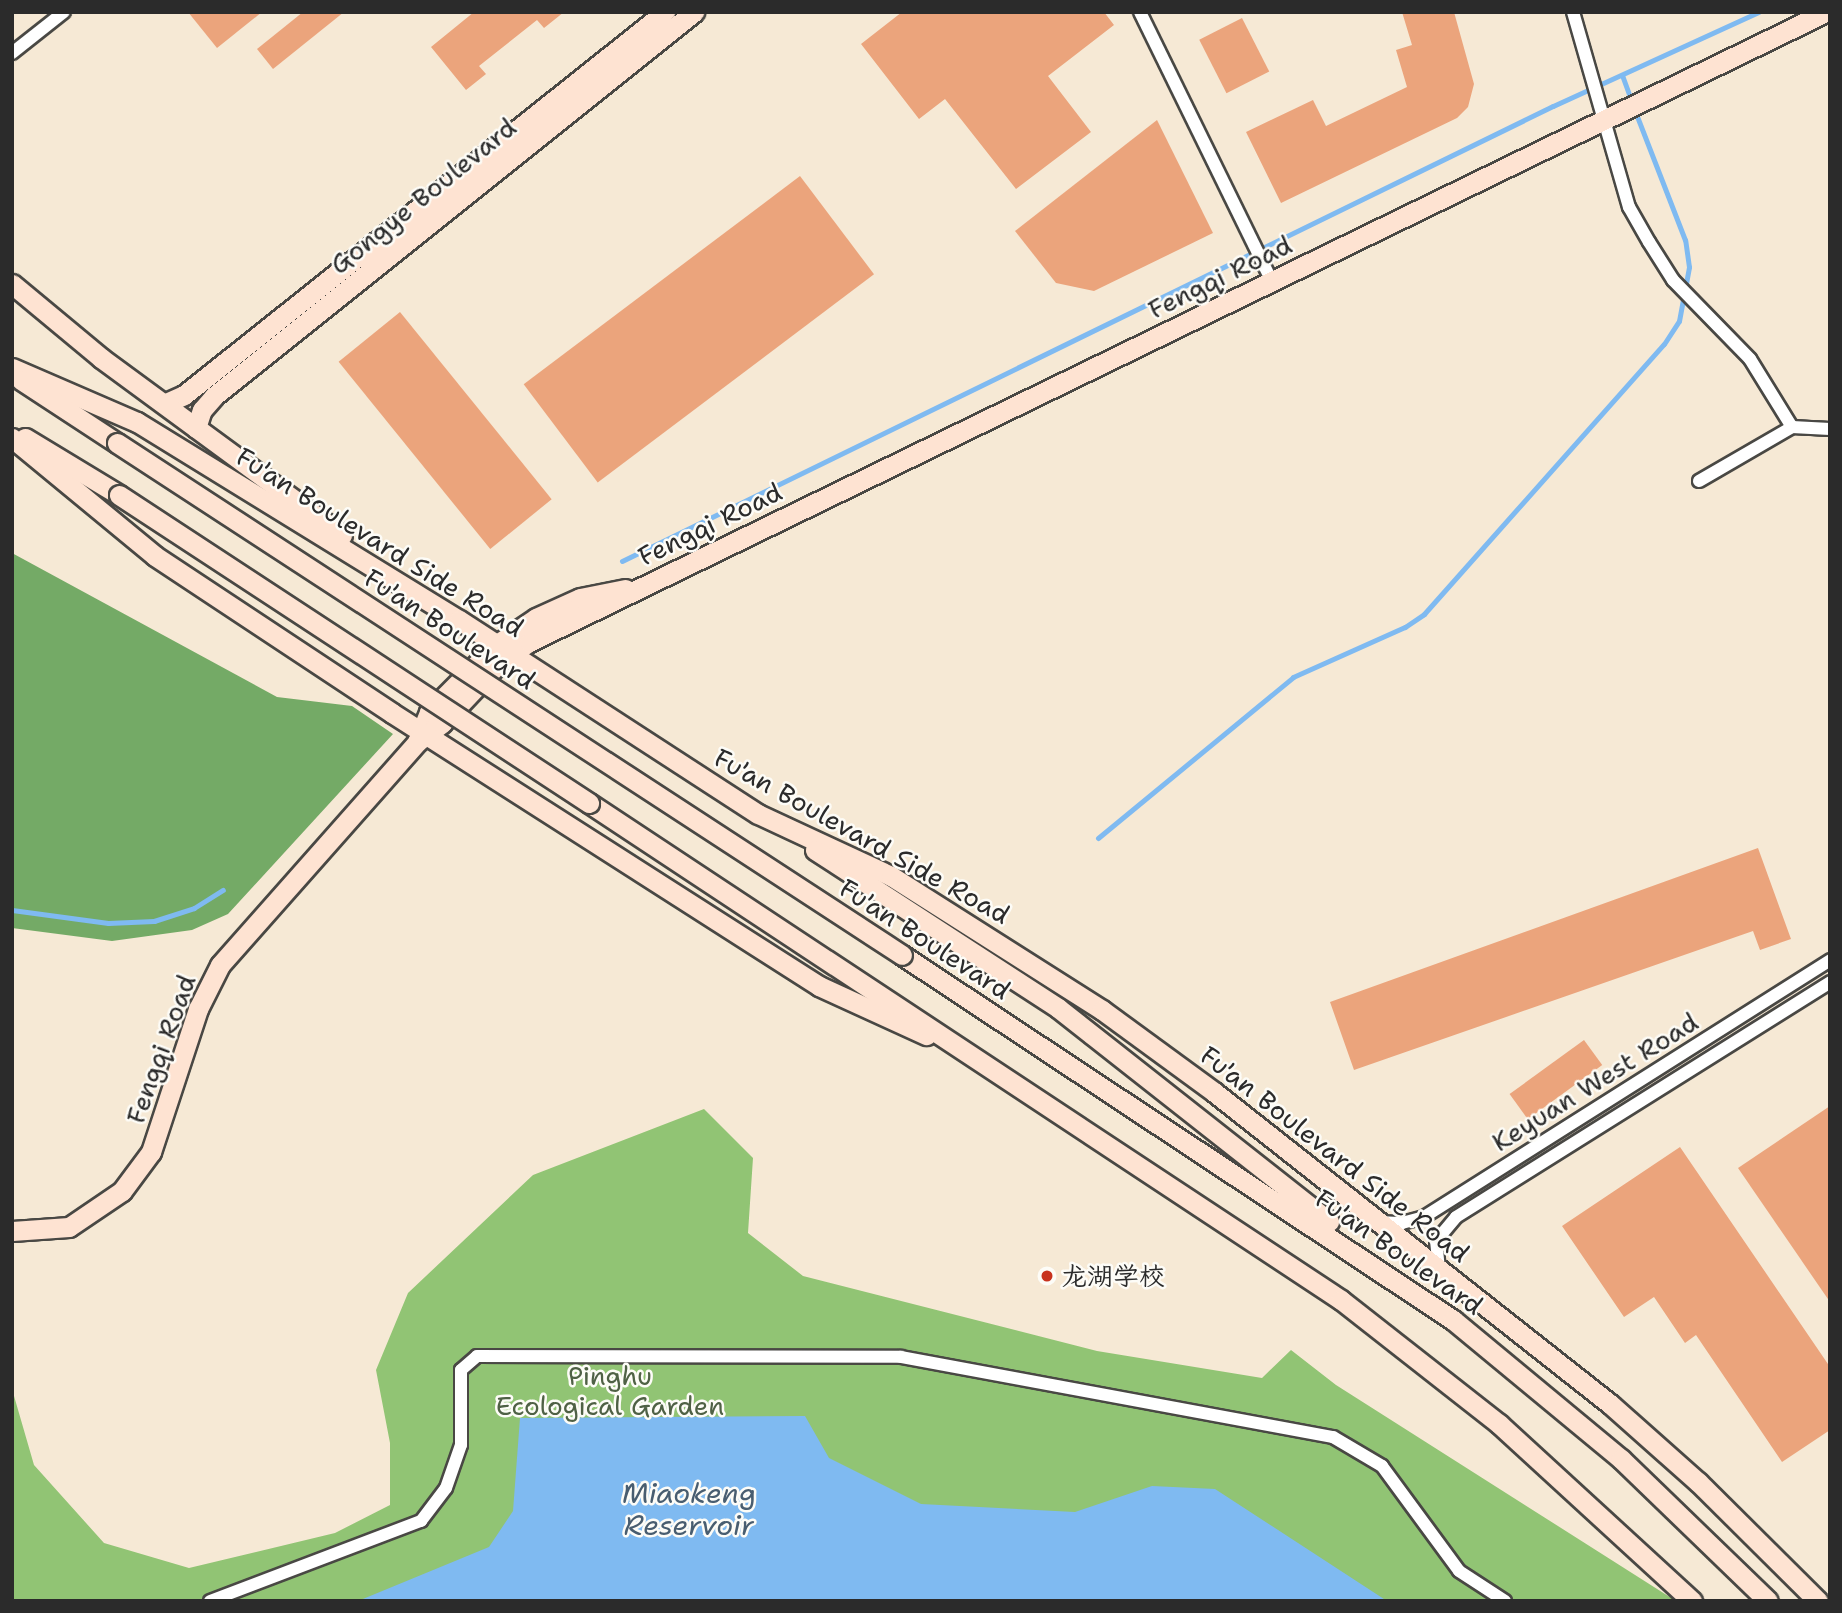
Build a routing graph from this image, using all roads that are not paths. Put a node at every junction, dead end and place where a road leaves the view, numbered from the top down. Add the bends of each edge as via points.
1 (64, 12) edge
2 (665, 12) edge
3 (694, 12) edge
4 (1140, 12) edge
5 (1573, 12) edge
6 (1826, 12) edge
7 (12, 53) edge
8 (1606, 119) junction
9 (1272, 281) junction
10 (12, 284) edge
11 (12, 368) edge
12 (12, 374) edge
13 (164, 404) junction
14 (1792, 427) junction
15 (196, 428) junction
16 (1830, 429) edge
17 (12, 430) edge
18 (12, 438) edge
19 (1699, 481) dead end
20 (459, 620) junction
21 (504, 649) junction
22 (421, 736) junction
23 (758, 814) junction
24 (1830, 960) edge
25 (1830, 982) edge
26 (975, 1057) junction
27 (1379, 1222) junction
28 (12, 1231) edge
29 (1440, 1269) junction
30 (1453, 1320) junction
31 (210, 1601) edge
32 (1505, 1601) edge
33 (1692, 1601) edge
34 (1768, 1601) edge
35 (1818, 1601) edge

1 - 7 street
2 - 13 main road, Gongye Boulevard via 184,395
3 - 15 main road, Gongye Boulevard via 214,396 202,410
4 - 9 street
5 - 8 street
6 - 8 main road, Fengqi Road
8 - 9 main road, Fengqi Road
8 - 14 street via 1629,207 1649,242 1674,280 1750,359
9 - 21 main road, Fengqi Road
10 - 13 main road
11 - 20 main road, Fu'an Boulevard Side Road via 136,422
12 - 30 main road, Fu'an Boulevard, bridge
13 - 15 main road
14 - 16 street
14 - 19 street
15 - 20 main road
17 - 26 main road, bridge via 119,495
18 - 22 main road via 155,556
20 - 21 main road, Fu'an Boulevard Side Road
21 - 22 main road, Fengqi Road
21 - 23 main road, Fu'an Boulevard Side Road
22 - 26 main road via 819,986
22 - 28 main road, Fengqi Road via 220,965 198,1009 151,1152 122,1191 69,1227
23 - 27 main road, Fu'an Boulevard Side Road via 891,876 1048,973 1203,1084
23 - 30 main road via 1058,1007
24 - 27 street, Keyuan West Road via 1424,1217 1402,1223
25 - 29 street, Keyuan West Road via 1456,1217 1436,1241
26 - 33 main road via 1285,1261 1395,1340 1560,1476
27 - 29 main road, Fu'an Boulevard Side Road
29 - 35 main road, Fu'an Boulevard Side Road via 1657,1445
30 - 34 main road, Fu'an Boulevard via 1621,1459
31 - 32 street via 421,1521 446,1488 461,1446 461,1370 477,1356 901,1357 1333,1437 1382,1466 1459,1571

